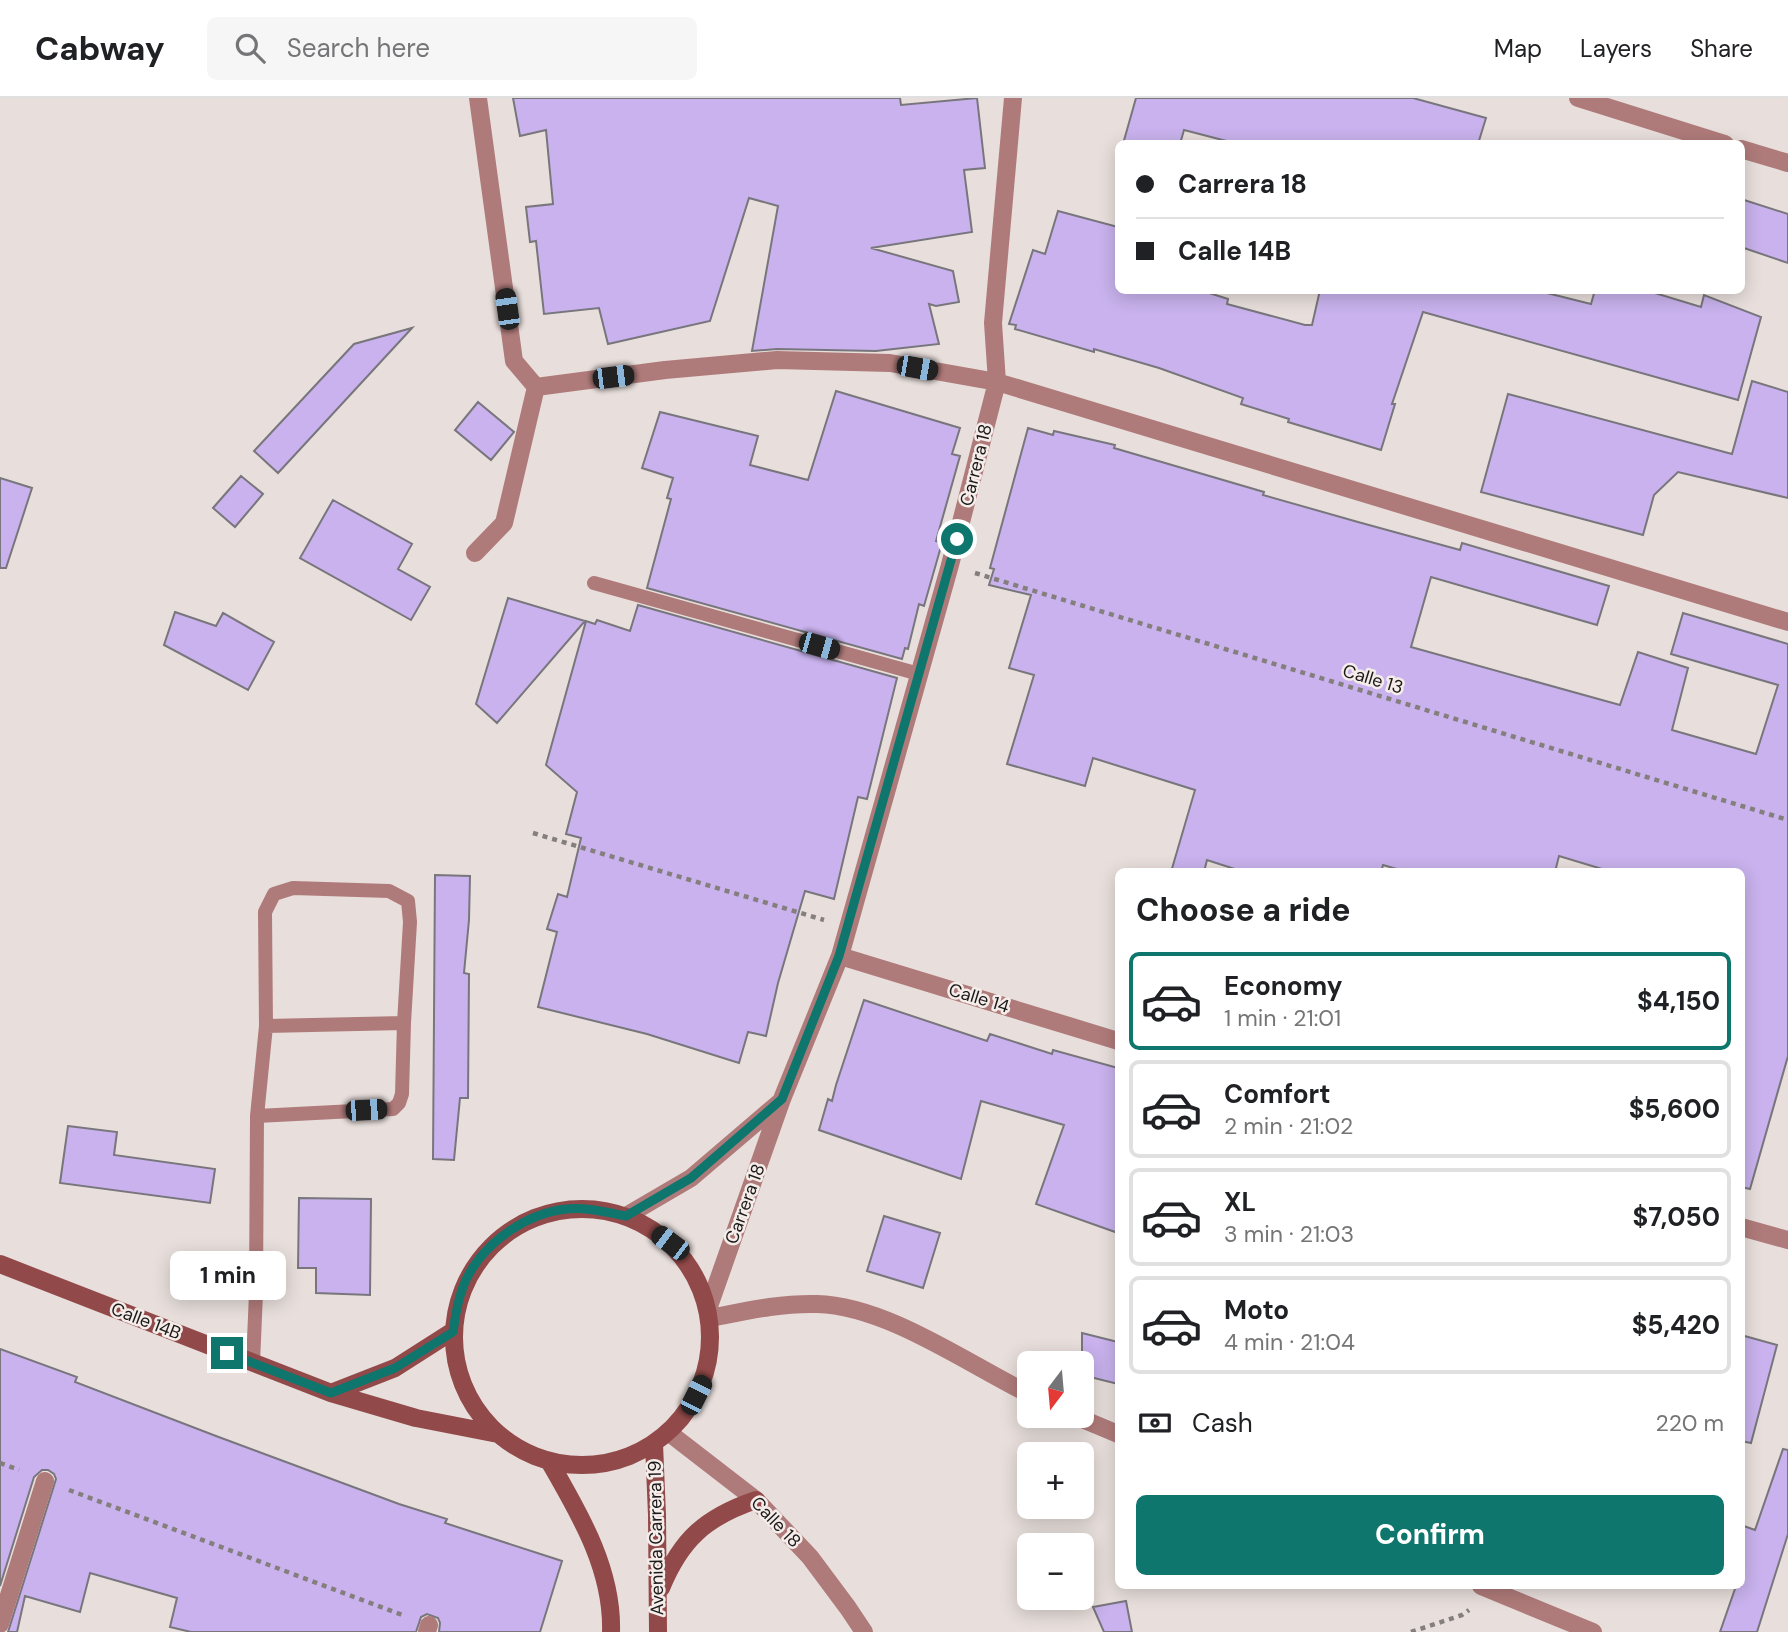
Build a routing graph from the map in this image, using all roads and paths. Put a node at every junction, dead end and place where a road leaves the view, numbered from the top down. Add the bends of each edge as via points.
1 (478, 98) edge
2 (1013, 98) edge
3 (1578, 98) edge
4 (1712, 140) edge
5 (1745, 150) edge
6 (1788, 163) edge
7 (997, 382) junction
8 (536, 387) junction
9 (475, 553) dead end
10 (950, 565) junction
11 (594, 583) dead end
12 (1788, 622) edge
13 (919, 674) junction
14 (1788, 820) edge
15 (533, 833) dead end
16 (848, 927) junction
17 (839, 956) junction
18 (404, 1023) junction
19 (266, 1026) junction
20 (1115, 1040) edge
21 (782, 1099) junction
22 (257, 1116) junction
23 (626, 1216) junction
24 (1745, 1228) edge
25 (1788, 1240) edge
26 (0, 1264) edge
27 (709, 1313) junction
28 (453, 1332) junction
29 (253, 1363) junction
30 (1017, 1388) edge
31 (331, 1393) junction
32 (1094, 1424) edge
33 (1115, 1433) edge
34 (498, 1434) junction
35 (661, 1438) junction
36 (550, 1461) junction
37 (0, 1463) edge
38 (45, 1481) junction
39 (756, 1500) junction
40 (1489, 1589) edge
41 (658, 1595) junction
42 (0, 1624) edge
43 (428, 1628) edge
44 (611, 1632) edge
45 (658, 1632) edge
46 (864, 1632) edge
47 (1411, 1632) edge
48 (1593, 1632) edge

1 - 8 street via 514,361
2 - 7 street, Carrera 18 via 992,323
3 - 4 street
5 - 6 street
7 - 8 street via 890,363 777,360
7 - 10 street, Carrera 18
7 - 12 street
8 - 9 street via 504,523
10 - 13 street, Carrera 18
10 - 14 path, Calle 13
11 - 13 lane
13 - 16 street, Carrera 18
15 - 16 path
16 - 17 street, Carrera 18
17 - 20 street, Calle 14
17 - 21 street, Carrera 18
18 - 19 lane
18 - 19 lane via 408,901 389,891 293,888 274,894 265,912
18 - 22 lane via 402,1094 393,1109
19 - 22 lane
21 - 23 street, Carrera 18 via 691,1178
21 - 27 street, Carrera 18
22 - 29 lane
23 - 27 street via 649,1227 687,1262
23 - 28 street via 566,1209 537,1216 510,1230 469,1274
24 - 25 street
26 - 29 street, Calle 14B
27 - 30 street via 780,1304 820,1304 863,1312 910,1331
27 - 35 street via 710,1350 704,1381 689,1409
28 - 31 street via 395,1368
28 - 34 street via 464,1388
29 - 31 street, Calle 14B
31 - 34 street, Calle 14B via 416,1418
32 - 33 street
34 - 36 street
35 - 36 street via 630,1456 604,1463
35 - 39 street, Calle 18
35 - 41 street, Avenida Carrera 19
36 - 44 street via 583,1521 603,1572
37 - 38 path
38 - 42 street
38 - 43 path
39 - 41 street via 719,1514 692,1535 671,1563
39 - 46 street, Calle 18 via 810,1557
40 - 47 path via 1462,1615
40 - 48 street
41 - 45 street, Avenida Carrera 19

